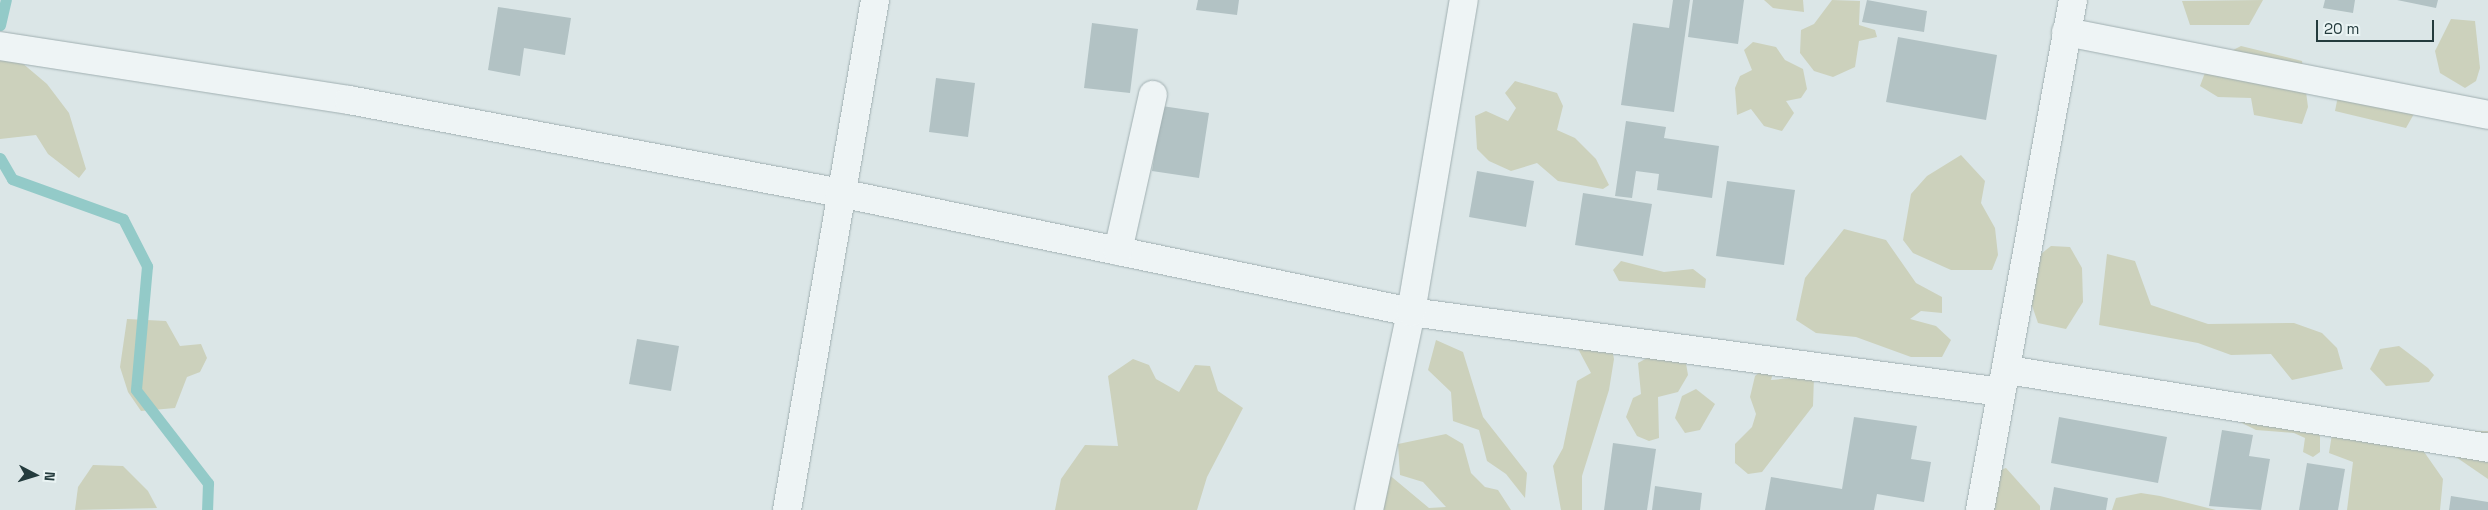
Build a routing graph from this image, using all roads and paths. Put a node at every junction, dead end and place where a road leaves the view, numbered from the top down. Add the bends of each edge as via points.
1 (875, 0) edge
2 (1464, 0) edge
3 (2073, 0) edge
4 (2066, 32) junction
5 (11, 46) edge
6 (1153, 95) dead end
7 (2488, 115) edge
8 (840, 193) junction
9 (1118, 251) junction
10 (1411, 312) junction
11 (2004, 381) junction
12 (2488, 448) edge
13 (787, 510) edge
14 (1369, 510) edge
15 (1980, 510) edge

1 - 8 street
2 - 10 street
3 - 4 street
4 - 7 street
4 - 11 street
5 - 8 street via 349,100
6 - 9 street
8 - 9 street
8 - 13 street
9 - 10 street
10 - 11 street
10 - 14 street
11 - 12 street
11 - 15 street

